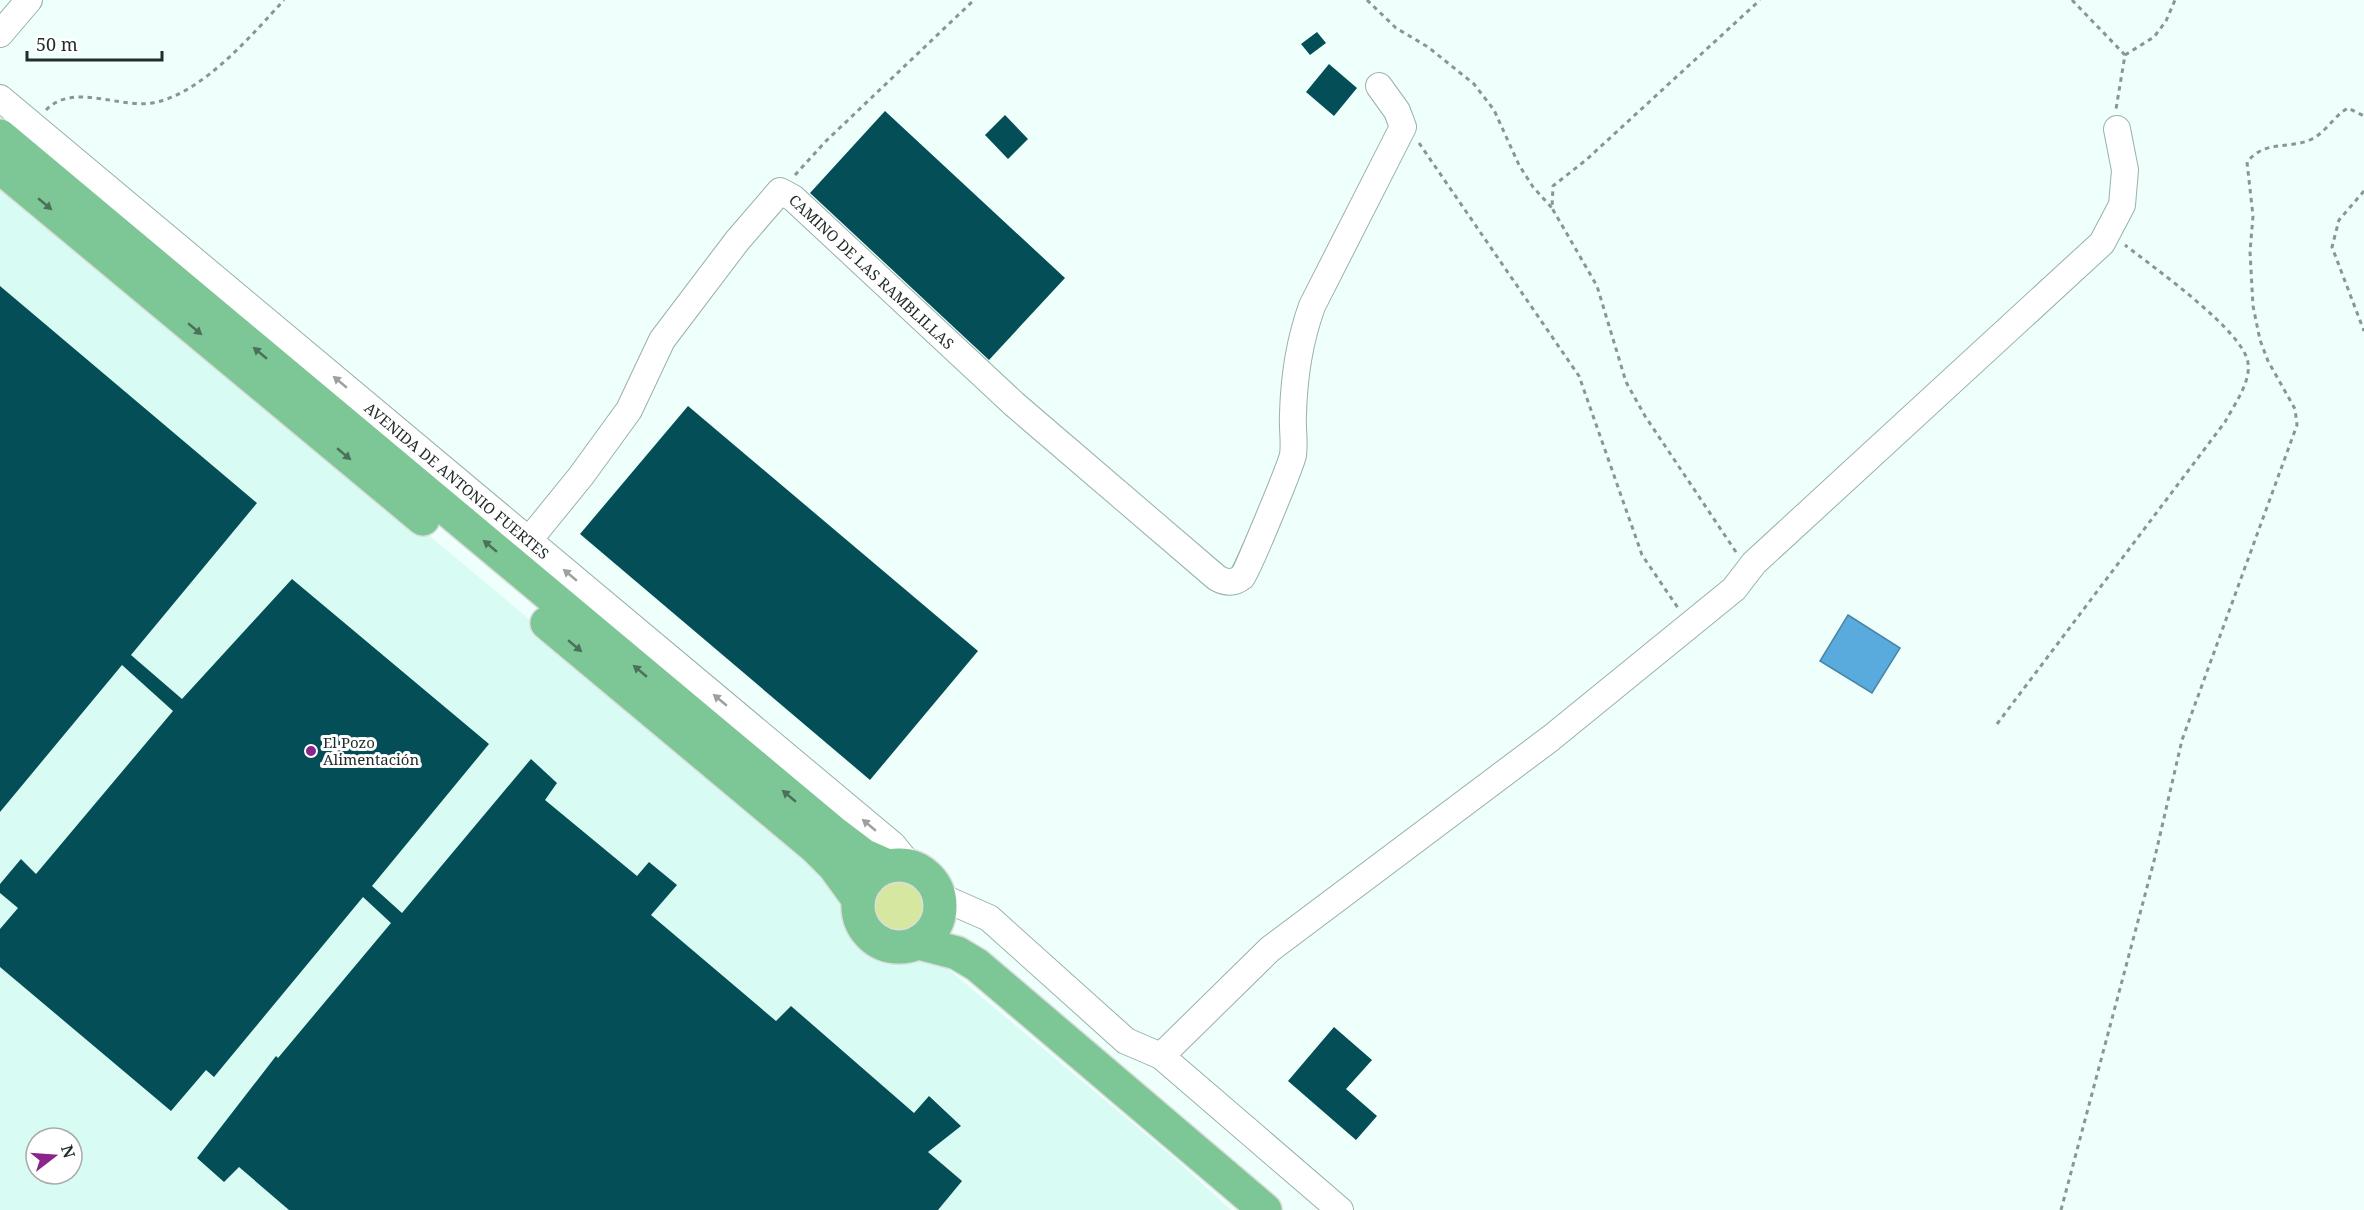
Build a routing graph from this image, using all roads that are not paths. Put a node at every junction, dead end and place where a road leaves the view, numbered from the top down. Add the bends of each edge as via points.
1 (29, 0) edge
2 (0, 34) edge
3 (1379, 86) dead end
4 (0, 98) edge
5 (2117, 129) road end
6 (0, 136) edge
7 (0, 167) edge
8 (529, 540) junction
9 (899, 866) junction
10 (858, 899) junction
11 (940, 902) junction
12 (919, 943) junction
13 (977, 965) junction
14 (1161, 1056) junction
15 (1331, 1206) edge
16 (1265, 1210) edge

1 - 2 street
3 - 8 street, CAMINO DE LAS RAMBLILLAS via 1403,127 1308,317 1296,363 1293,456 1254,557 1235,582 1217,578 1014,404 793,198 780,191 662,340 629,410
8 -> 4 street, AVENIDA DE ANTONIO FUERTES
5 - 14 street via 2125,170 2122,205 2093,251 1748,571 1734,589 1551,738 1270,950
9 -> 6 main road, AVENIDA DE ANTONIO FUERTES via 863,855 834,833
7 -> 10 main road via 814,847
9 -> 8 street, AVENIDA DE ANTONIO FUERTES via 893,844
9 - 10 main road via 868,879
9 - 11 main road via 928,878
10 - 12 main road via 862,926 870,936 894,948
11 - 12 main road via 934,928
11 - 13 main road
11 - 14 street via 989,918 1126,1041
12 - 13 main road via 957,953
13 - 16 main road
14 - 15 street

